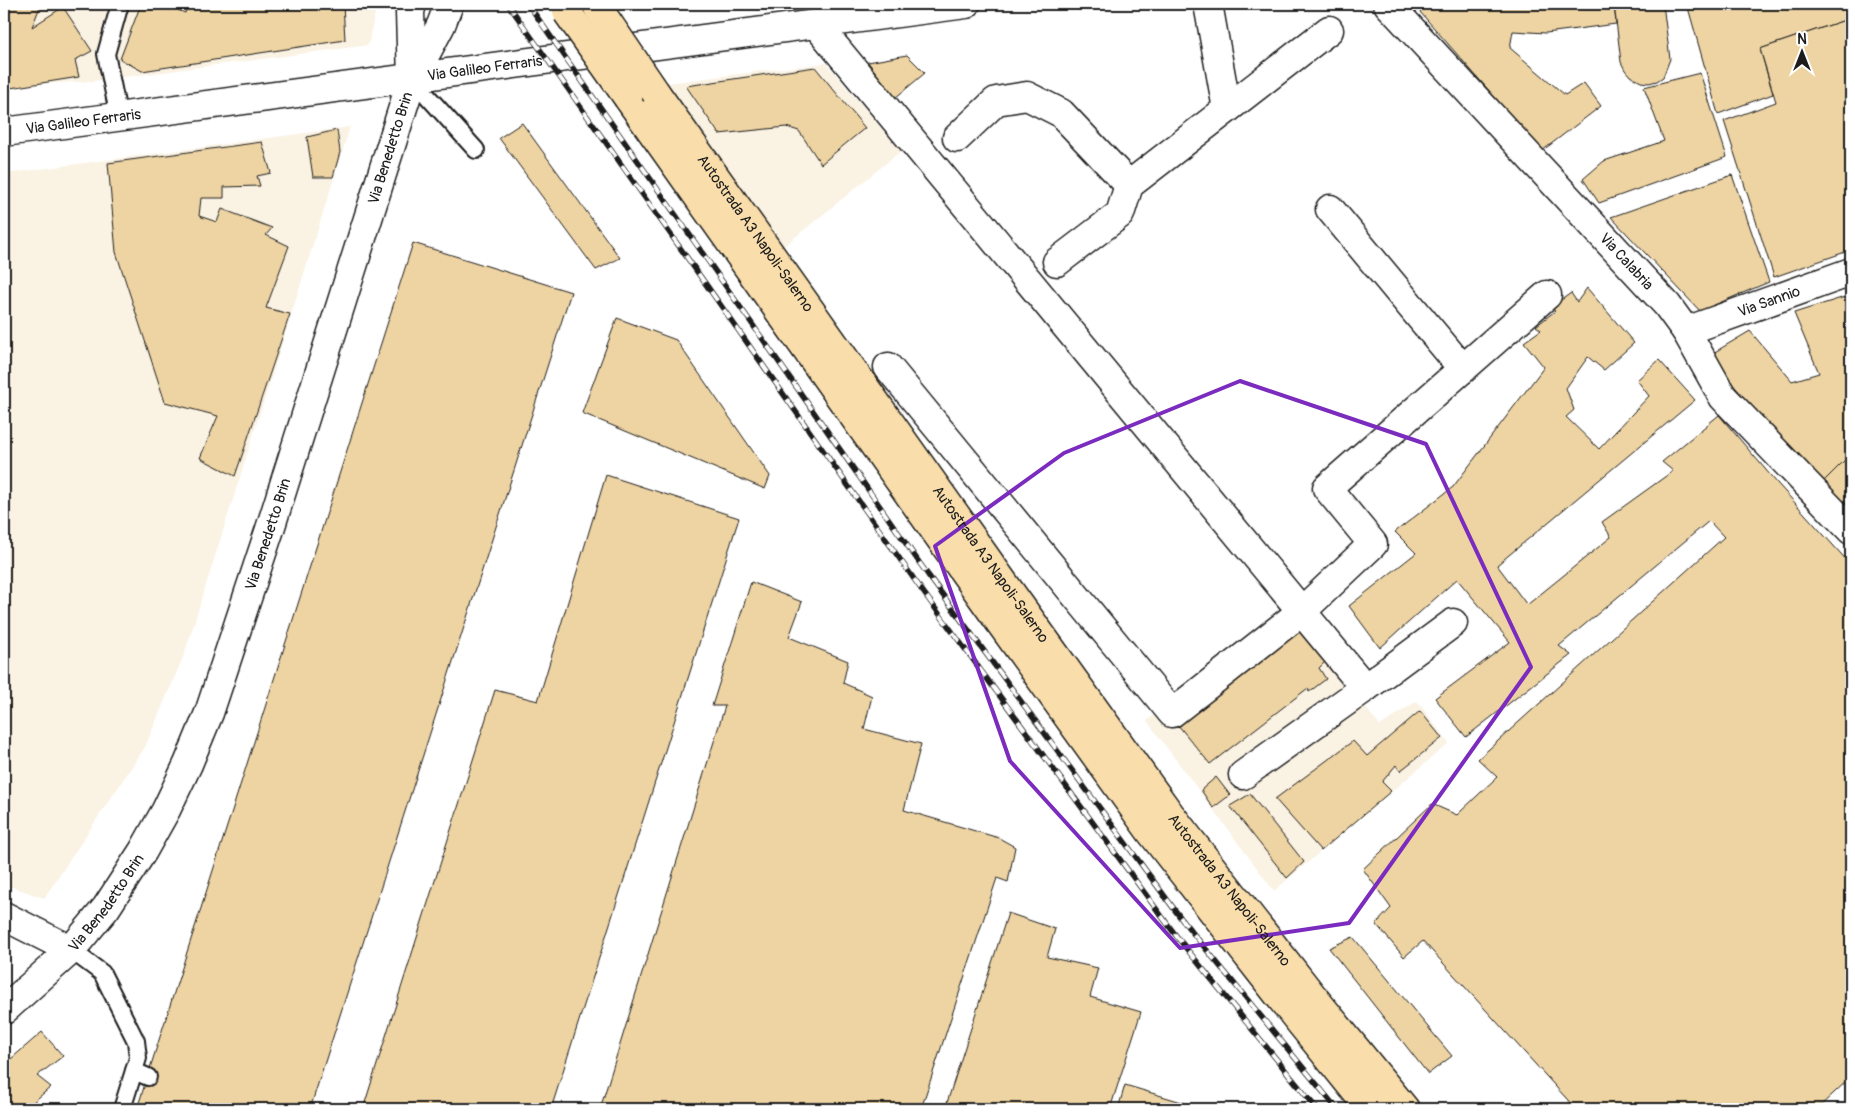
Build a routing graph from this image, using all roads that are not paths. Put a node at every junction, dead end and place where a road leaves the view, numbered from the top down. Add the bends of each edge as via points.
1 (120, 4) edge
2 (412, 4) edge
3 (448, 4) edge
4 (966, 4) edge
5 (1208, 4) edge
6 (1388, 4) edge
7 (597, 6) edge
8 (564, 8) edge
9 (816, 24) junction
10 (1329, 30) dead end
11 (412, 79) junction
12 (1228, 109) junction
13 (119, 118) junction
14 (4, 132) edge
15 (957, 138) dead end
16 (476, 150) dead end
17 (1129, 185) junction
18 (1330, 209) dead end
19 (1057, 262) dead end
20 (1851, 272) edge
21 (1547, 295) dead end
22 (1686, 331) junction
23 (888, 367) dead end
24 (1463, 369) junction
25 (1851, 530) edge
26 (1301, 612) junction
27 (1453, 623) dead end
28 (1365, 688) junction
29 (1244, 775) dead end
30 (4, 916) edge
31 (71, 950) junction
32 (4, 1010) edge
33 (122, 1109) edge
34 (1370, 1109) edge
35 (1405, 1109) edge

1 - 13 lane via 106,54
2 - 11 street, Via Benedetto Brin
3 - 11 street via 441,25
4 - 9 street, Via Galileo Ferraris
5 - 12 street
6 - 22 street, Via Calabria via 1667,305
7 - 35 highway, Autostrada A3 Napoli-Salerno, bridge via 1170,814
8 - 34 highway, Autostrada A3 Napoli-Salerno, bridge via 1150,830
9 - 11 street, Via Galileo Ferraris
9 - 26 street
10 - 12 street
11 - 13 street, Via Galileo Ferraris
11 - 16 lane
11 - 31 street, Via Benedetto Brin via 209,713 166,810 143,851 106,908
12 - 17 street
13 - 14 street, Via Galileo Ferraris
15 - 17 street via 996,101 1027,96 1061,113
17 - 19 street via 1120,214
18 - 24 street
20 - 22 street, Via Sannio
21 - 24 street
22 - 25 street, Via Calabria via 1723,397
23 - 26 street via 1172,713
24 - 26 street via 1327,488 1373,544
26 - 28 street
27 - 28 street
28 - 29 street
30 - 31 street
31 - 32 street, Via Benedetto Brin
31 - 33 lane via 102,973 136,1041 141,1074

